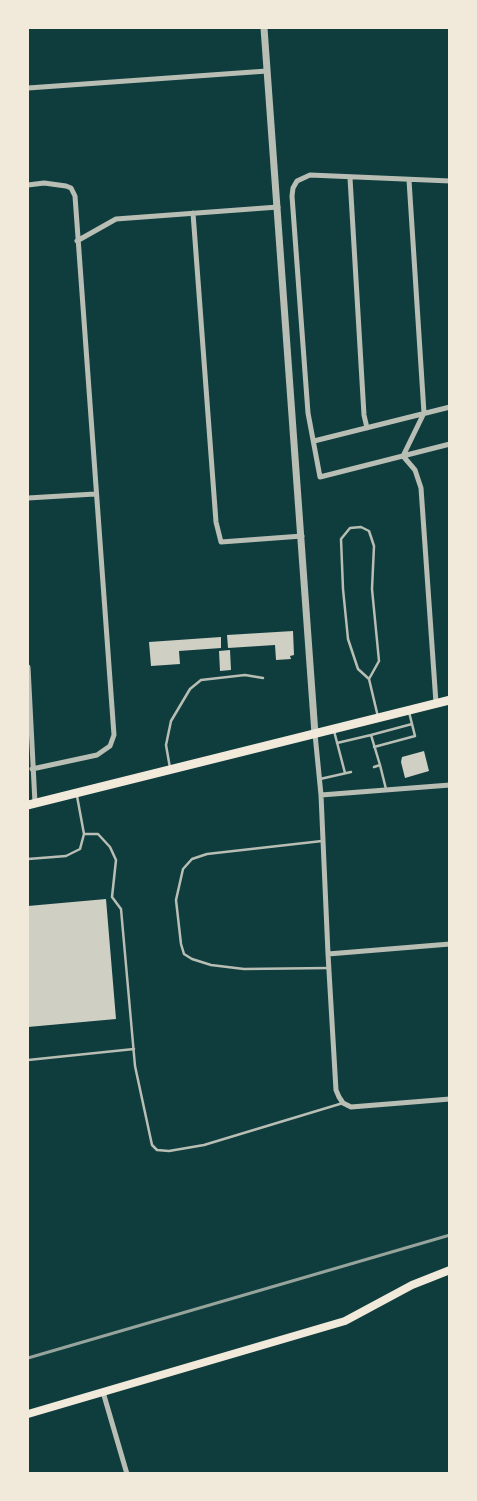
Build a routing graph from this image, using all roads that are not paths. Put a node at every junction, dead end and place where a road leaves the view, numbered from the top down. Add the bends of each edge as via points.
1 (264, 28) edge
2 (267, 71) junction
3 (28, 88) edge
4 (350, 178) junction
5 (409, 180) junction
6 (450, 181) edge
7 (28, 185) edge
8 (278, 207) junction
9 (194, 213) junction
10 (77, 241) junction
11 (450, 407) edge
12 (424, 413) junction
13 (367, 428) junction
14 (314, 441) junction
15 (450, 444) edge
16 (403, 456) junction
17 (95, 494) junction
18 (28, 498) edge
19 (302, 536) junction
20 (28, 667) edge
21 (263, 678) dead end
22 (369, 679) junction
23 (450, 700) edge
24 (436, 703) junction
25 (409, 710) junction
26 (378, 718) junction
27 (412, 724) junction
28 (334, 730) junction
29 (315, 734) junction
30 (371, 735) junction
31 (337, 743) junction
32 (374, 747) junction
33 (380, 765) junction
34 (374, 767) dead end
35 (32, 769) junction
36 (170, 770) junction
37 (351, 772) dead end
38 (345, 773) junction
39 (320, 779) junction
40 (450, 785) edge
41 (386, 790) junction
42 (76, 793) junction
43 (321, 795) junction
44 (31, 804) edge
45 (84, 834) junction
46 (323, 841) junction
47 (28, 860) edge
48 (450, 944) edge
49 (328, 954) junction
50 (329, 968) junction
51 (134, 1049) junction
52 (28, 1060) edge
53 (450, 1099) edge
54 (343, 1103) junction
55 (450, 1270) edge
56 (103, 1392) junction
57 (28, 1414) edge
58 (127, 1474) edge

1 - 2 street
2 - 3 street
2 - 8 street
4 - 5 street
4 - 13 street
4 - 14 street via 310,175 299,179 293,188 308,412
5 - 6 street
5 - 12 street
7 - 10 street via 56,184 74,191
8 - 9 street
8 - 19 street
9 - 10 street via 116,219
9 - 19 street via 216,522 221,542
10 - 17 street
11 - 12 street
12 - 13 street
12 - 16 street
13 - 14 street
14 - 16 street via 320,476
15 - 16 street
16 - 24 street via 415,470 421,488
17 - 18 street
17 - 35 street via 113,740 104,752 97,755
19 - 29 street
20 - 35 street
21 - 36 lane via 245,675 201,680 190,689 172,721 166,744
22 - 22 lane via 358,669 348,639 342,589 341,539 350,528 361,527 369,531 374,546 372,589 379,661
22 - 26 lane
23 - 24 main road
24 - 25 main road
25 - 26 main road
25 - 27 lane
26 - 28 main road
27 - 30 lane
27 - 32 lane via 415,736
28 - 29 main road
28 - 31 lane
29 - 36 main road
29 - 39 street
30 - 31 lane
30 - 32 lane
31 - 38 lane
32 - 33 lane
33 - 34 lane
33 - 41 lane
35 - 44 street
36 - 42 main road
37 - 38 lane
38 - 39 lane
39 - 43 street
40 - 41 street
41 - 43 street
42 - 44 main road
42 - 45 lane
43 - 46 street
45 - 47 lane via 80,848 66,856
45 - 51 lane via 98,834 116,860 112,897 120,909
46 - 49 street
46 - 50 lane via 207,854 192,859 183,869 176,900 181,944 184,954 192,959 211,965 244,968
48 - 49 street
49 - 50 street
50 - 54 street via 336,1090
51 - 52 lane
51 - 54 lane via 152,1145 157,1150 204,1145
53 - 54 street via 351,1106
55 - 56 main road via 412,1285 345,1320
56 - 57 main road
56 - 58 street

